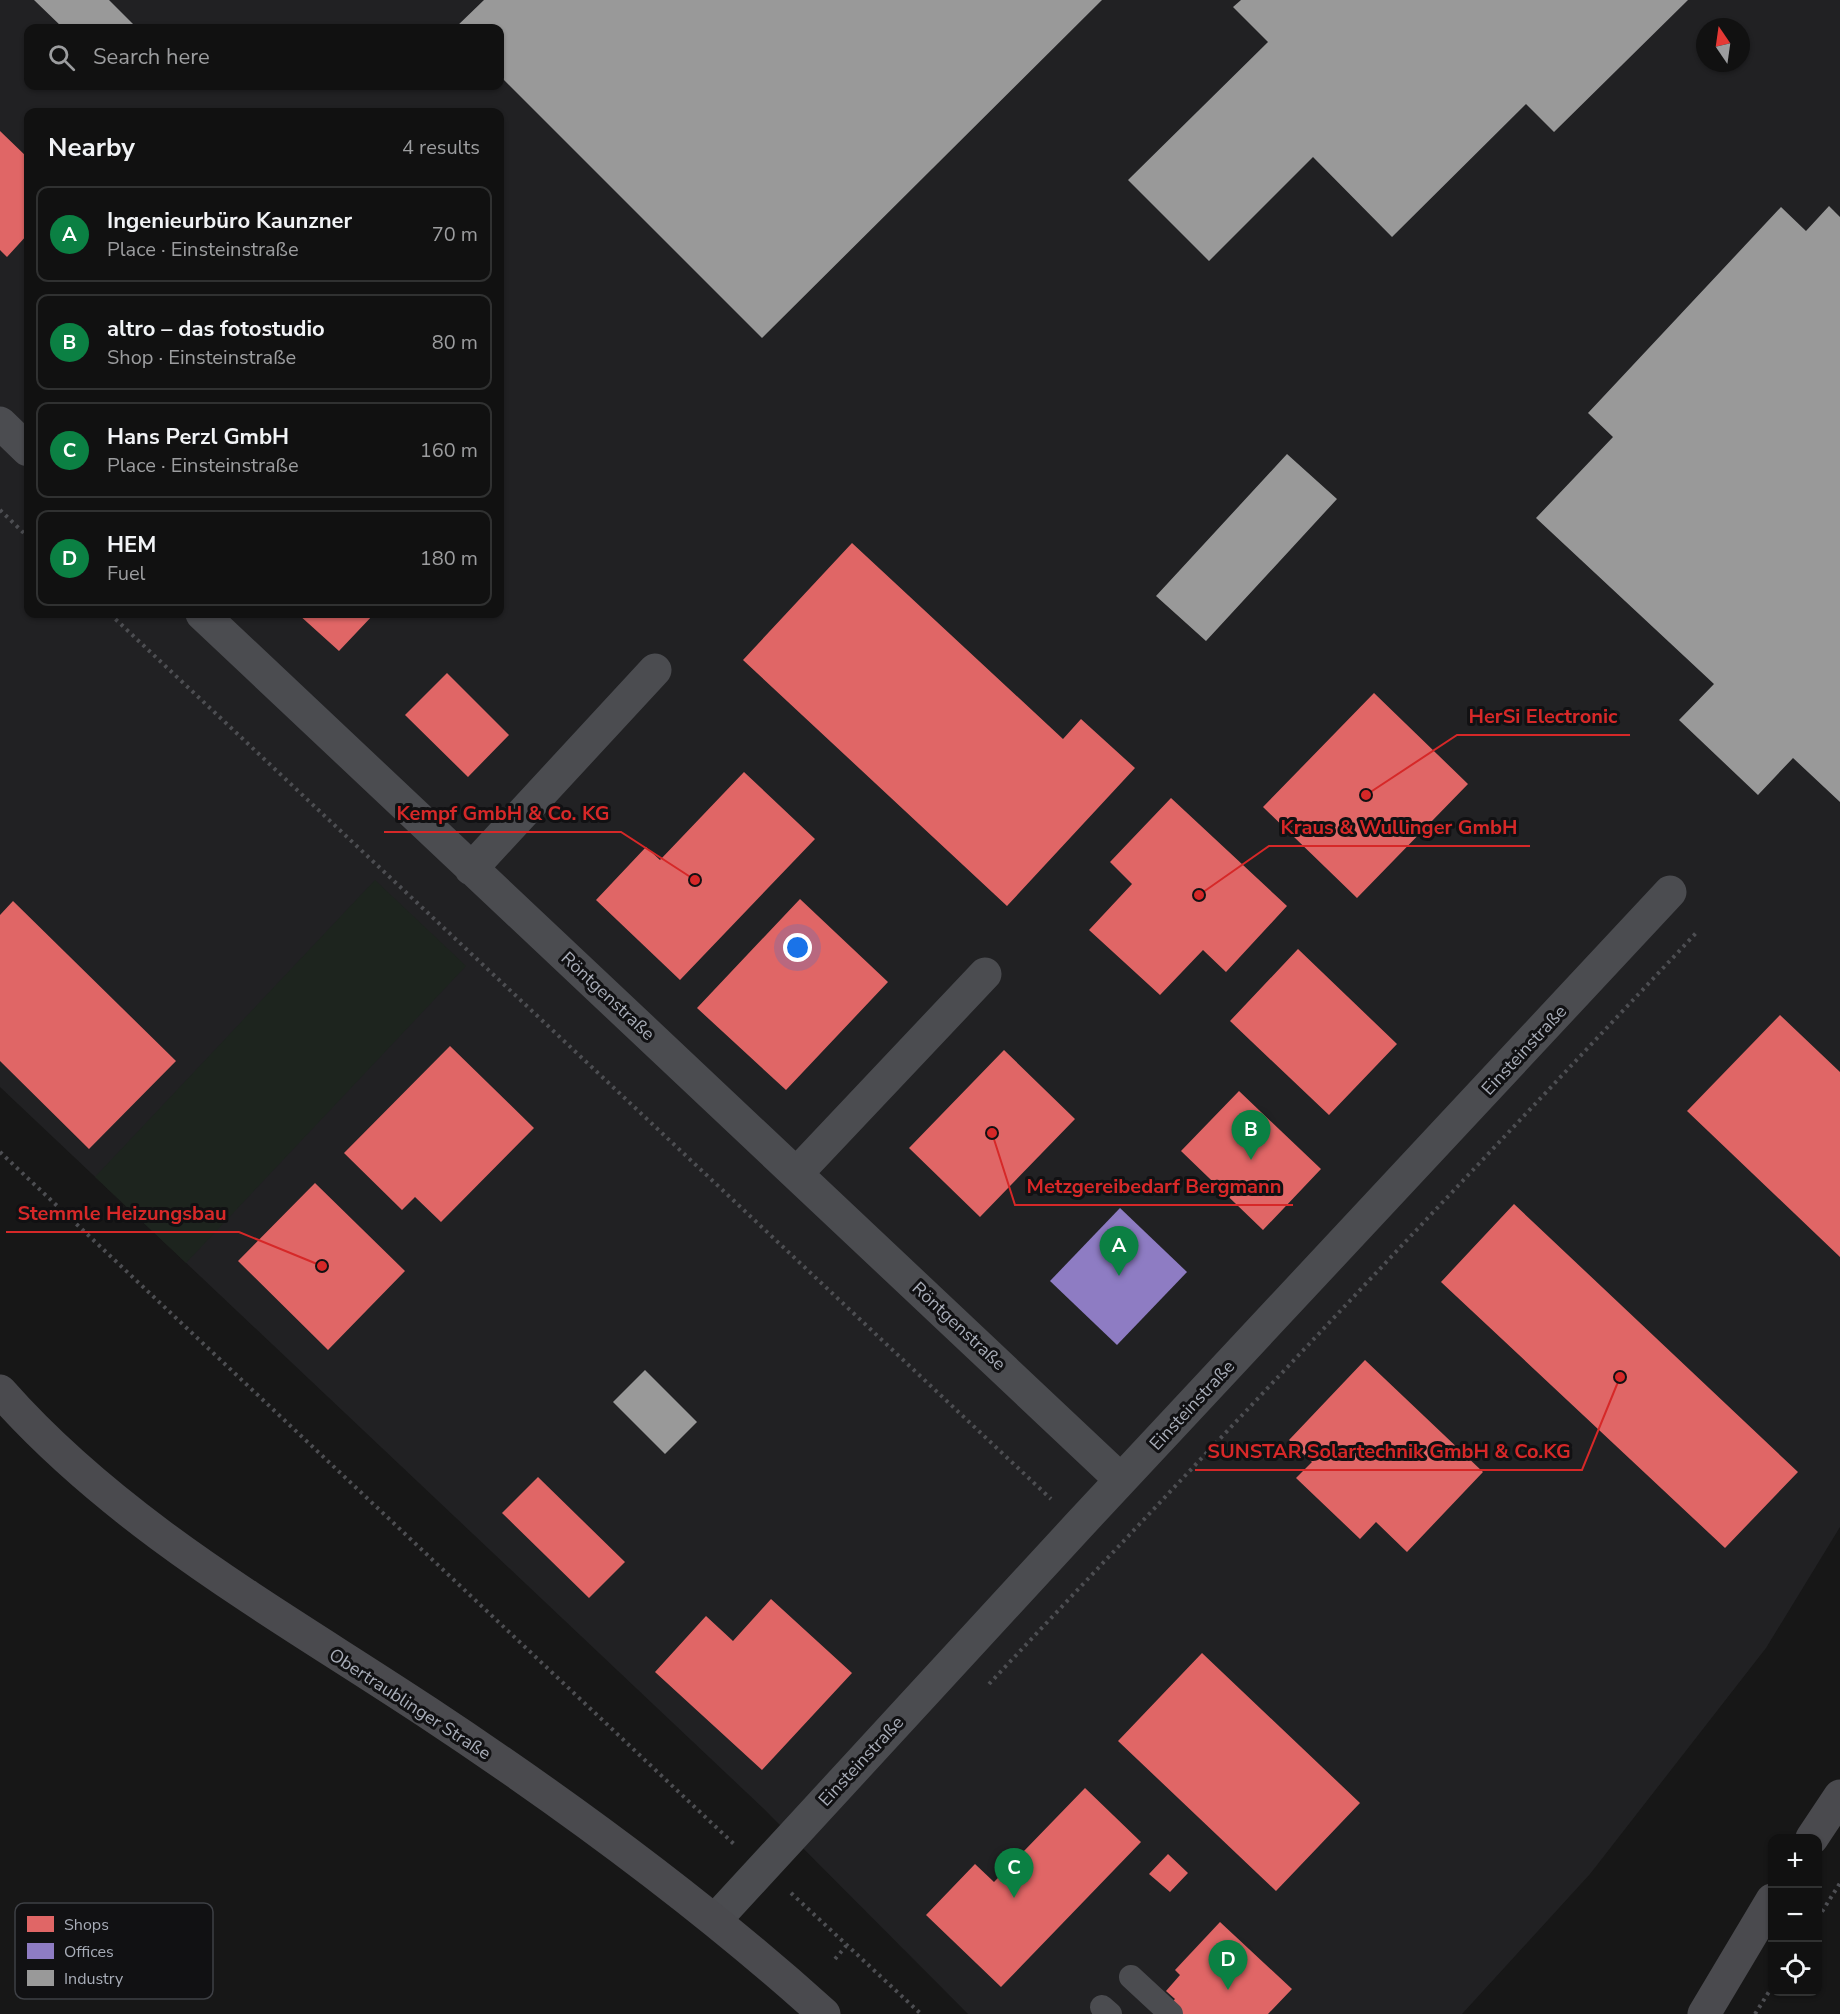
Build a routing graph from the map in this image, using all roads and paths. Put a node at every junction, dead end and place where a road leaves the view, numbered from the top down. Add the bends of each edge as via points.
1 (0, 423) edge
2 (24, 446) edge
3 (0, 510) edge
4 (24, 533) edge
5 (114, 618) edge
6 (206, 618) edge
7 (655, 670) dead end
8 (471, 869) junction
9 (1670, 892) dead end
10 (1698, 931) dead end
11 (985, 974) dead end
12 (0, 1152) edge
13 (797, 1173) junction
14 (0, 1391) edge
15 (1121, 1480) junction
16 (1079, 1525) junction
17 (1111, 1555) junction
18 (988, 1685) dead end
19 (1840, 1796) edge
20 (1815, 1834) edge
21 (762, 1869) junction
22 (1840, 1883) edge
23 (799, 1884) dead end
24 (791, 1893) junction
25 (1768, 1908) edge
26 (1822, 1912) edge
27 (716, 1919) junction
28 (846, 1947) junction
29 (835, 1959) dead end
30 (1131, 1977) dead end
31 (1768, 1994) edge
32 (824, 2014) edge
33 (921, 2014) edge
34 (1171, 2014) edge
35 (1704, 2014) edge
36 (1755, 2014) edge

1 - 2 street
3 - 4 path
5 - 16 path
6 - 8 street, Röntgenstraße
7 - 8 street
8 - 13 street, Röntgenstraße
9 - 15 street, Einsteinstraße
10 - 17 path
11 - 13 street
12 - 21 path
13 - 15 street, Röntgenstraße
14 - 27 street, Obertraublinger Straße via 83,1471 169,1542 518,1774
15 - 16 street, Einsteinstraße
16 - 17 path
16 - 21 street, Einsteinstraße
17 - 18 path
19 - 20 street
21 - 24 path
21 - 27 street, Einsteinstraße
22 - 26 path
23 - 24 path
24 - 28 path
25 - 35 street
27 - 32 street, Obertraublinger Straße
28 - 29 path
28 - 33 path
30 - 34 lane
31 - 36 path

